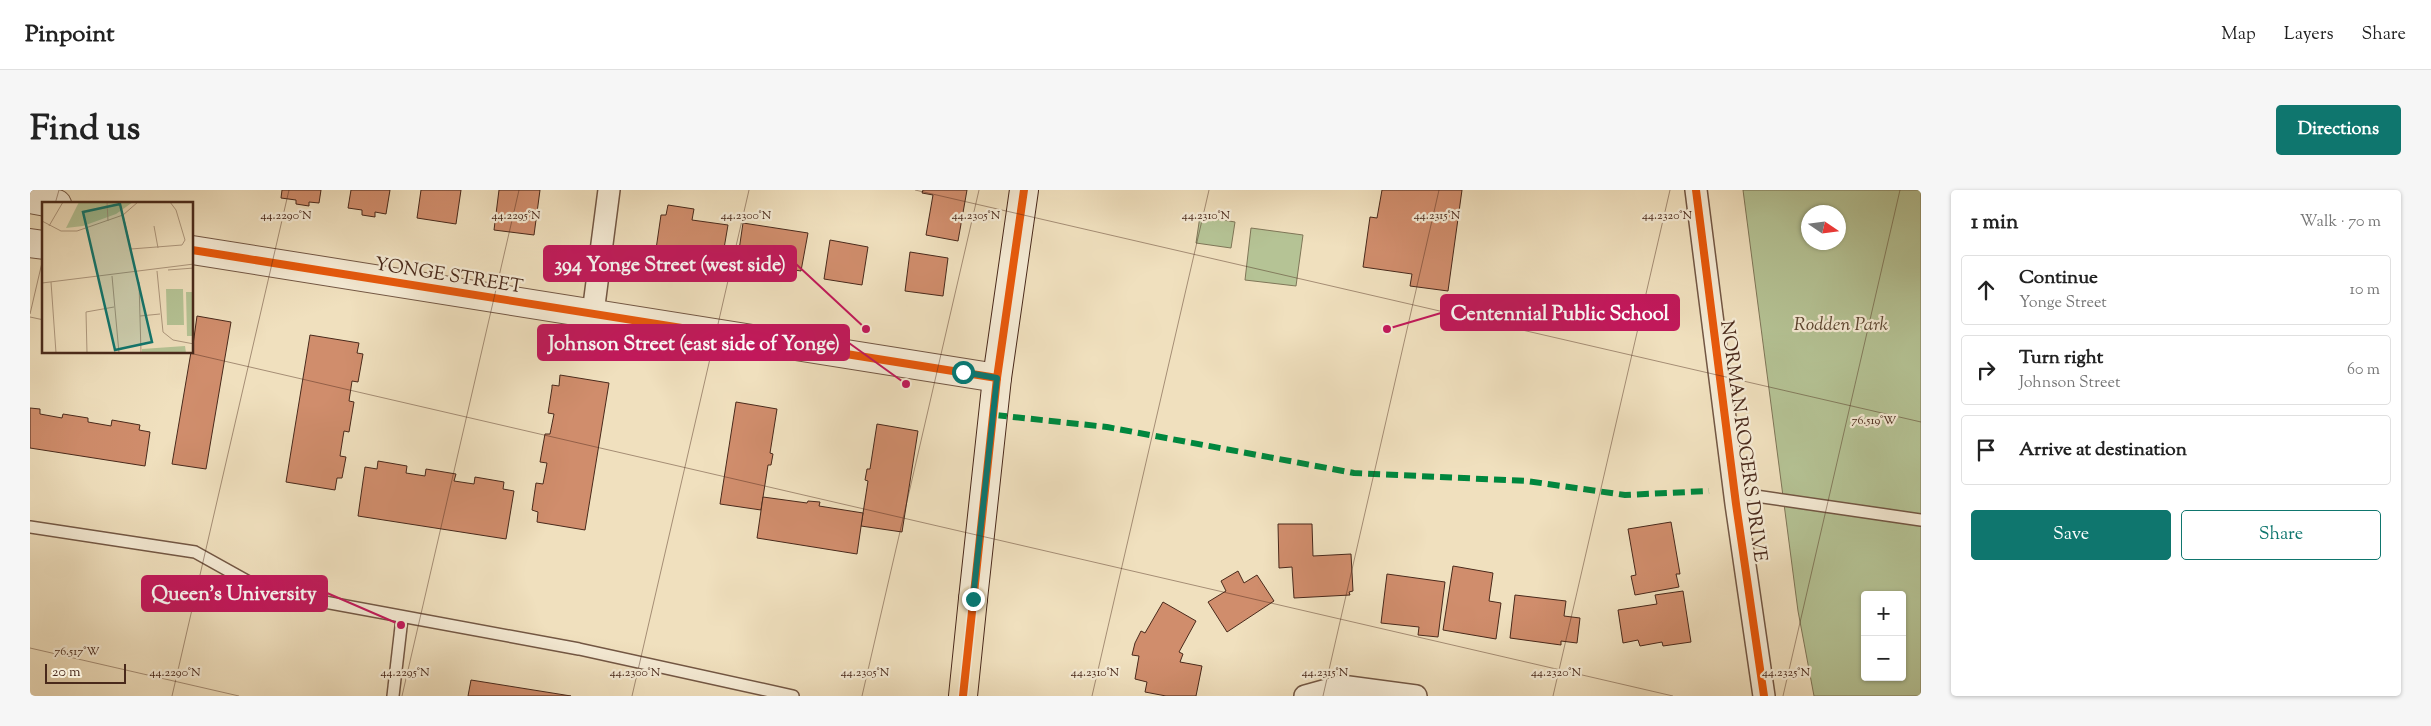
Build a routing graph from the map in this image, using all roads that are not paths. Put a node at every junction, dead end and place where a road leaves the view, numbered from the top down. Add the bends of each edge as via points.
1 (609, 190) edge
2 (1024, 190) edge
3 (1696, 190) edge
4 (30, 200) edge
5 (44, 202) edge
6 (194, 250) edge
7 (593, 313) junction
8 (997, 378) junction
9 (1736, 493) junction
10 (1921, 520) edge
11 (30, 527) edge
12 (973, 599) joint
13 (402, 618) junction
14 (393, 696) edge
15 (792, 696) edge
16 (964, 696) edge
17 (1305, 696) edge
18 (1416, 696) edge
19 (1764, 696) edge

1 - 7 street
2 - 8 street
3 - 9 street, NORMAN ROGERS DRIVE
4 - 5 street
6 - 7 street, YONGE STREET
7 - 8 street, YONGE STREET
8 - 12 street
9 - 10 lane
9 - 19 street, NORMAN ROGERS DRIVE
11 - 13 lane via 195,552 265,591
12 - 16 main road
13 - 14 lane
13 - 15 lane via 578,649
17 - 18 street via 1341,686

